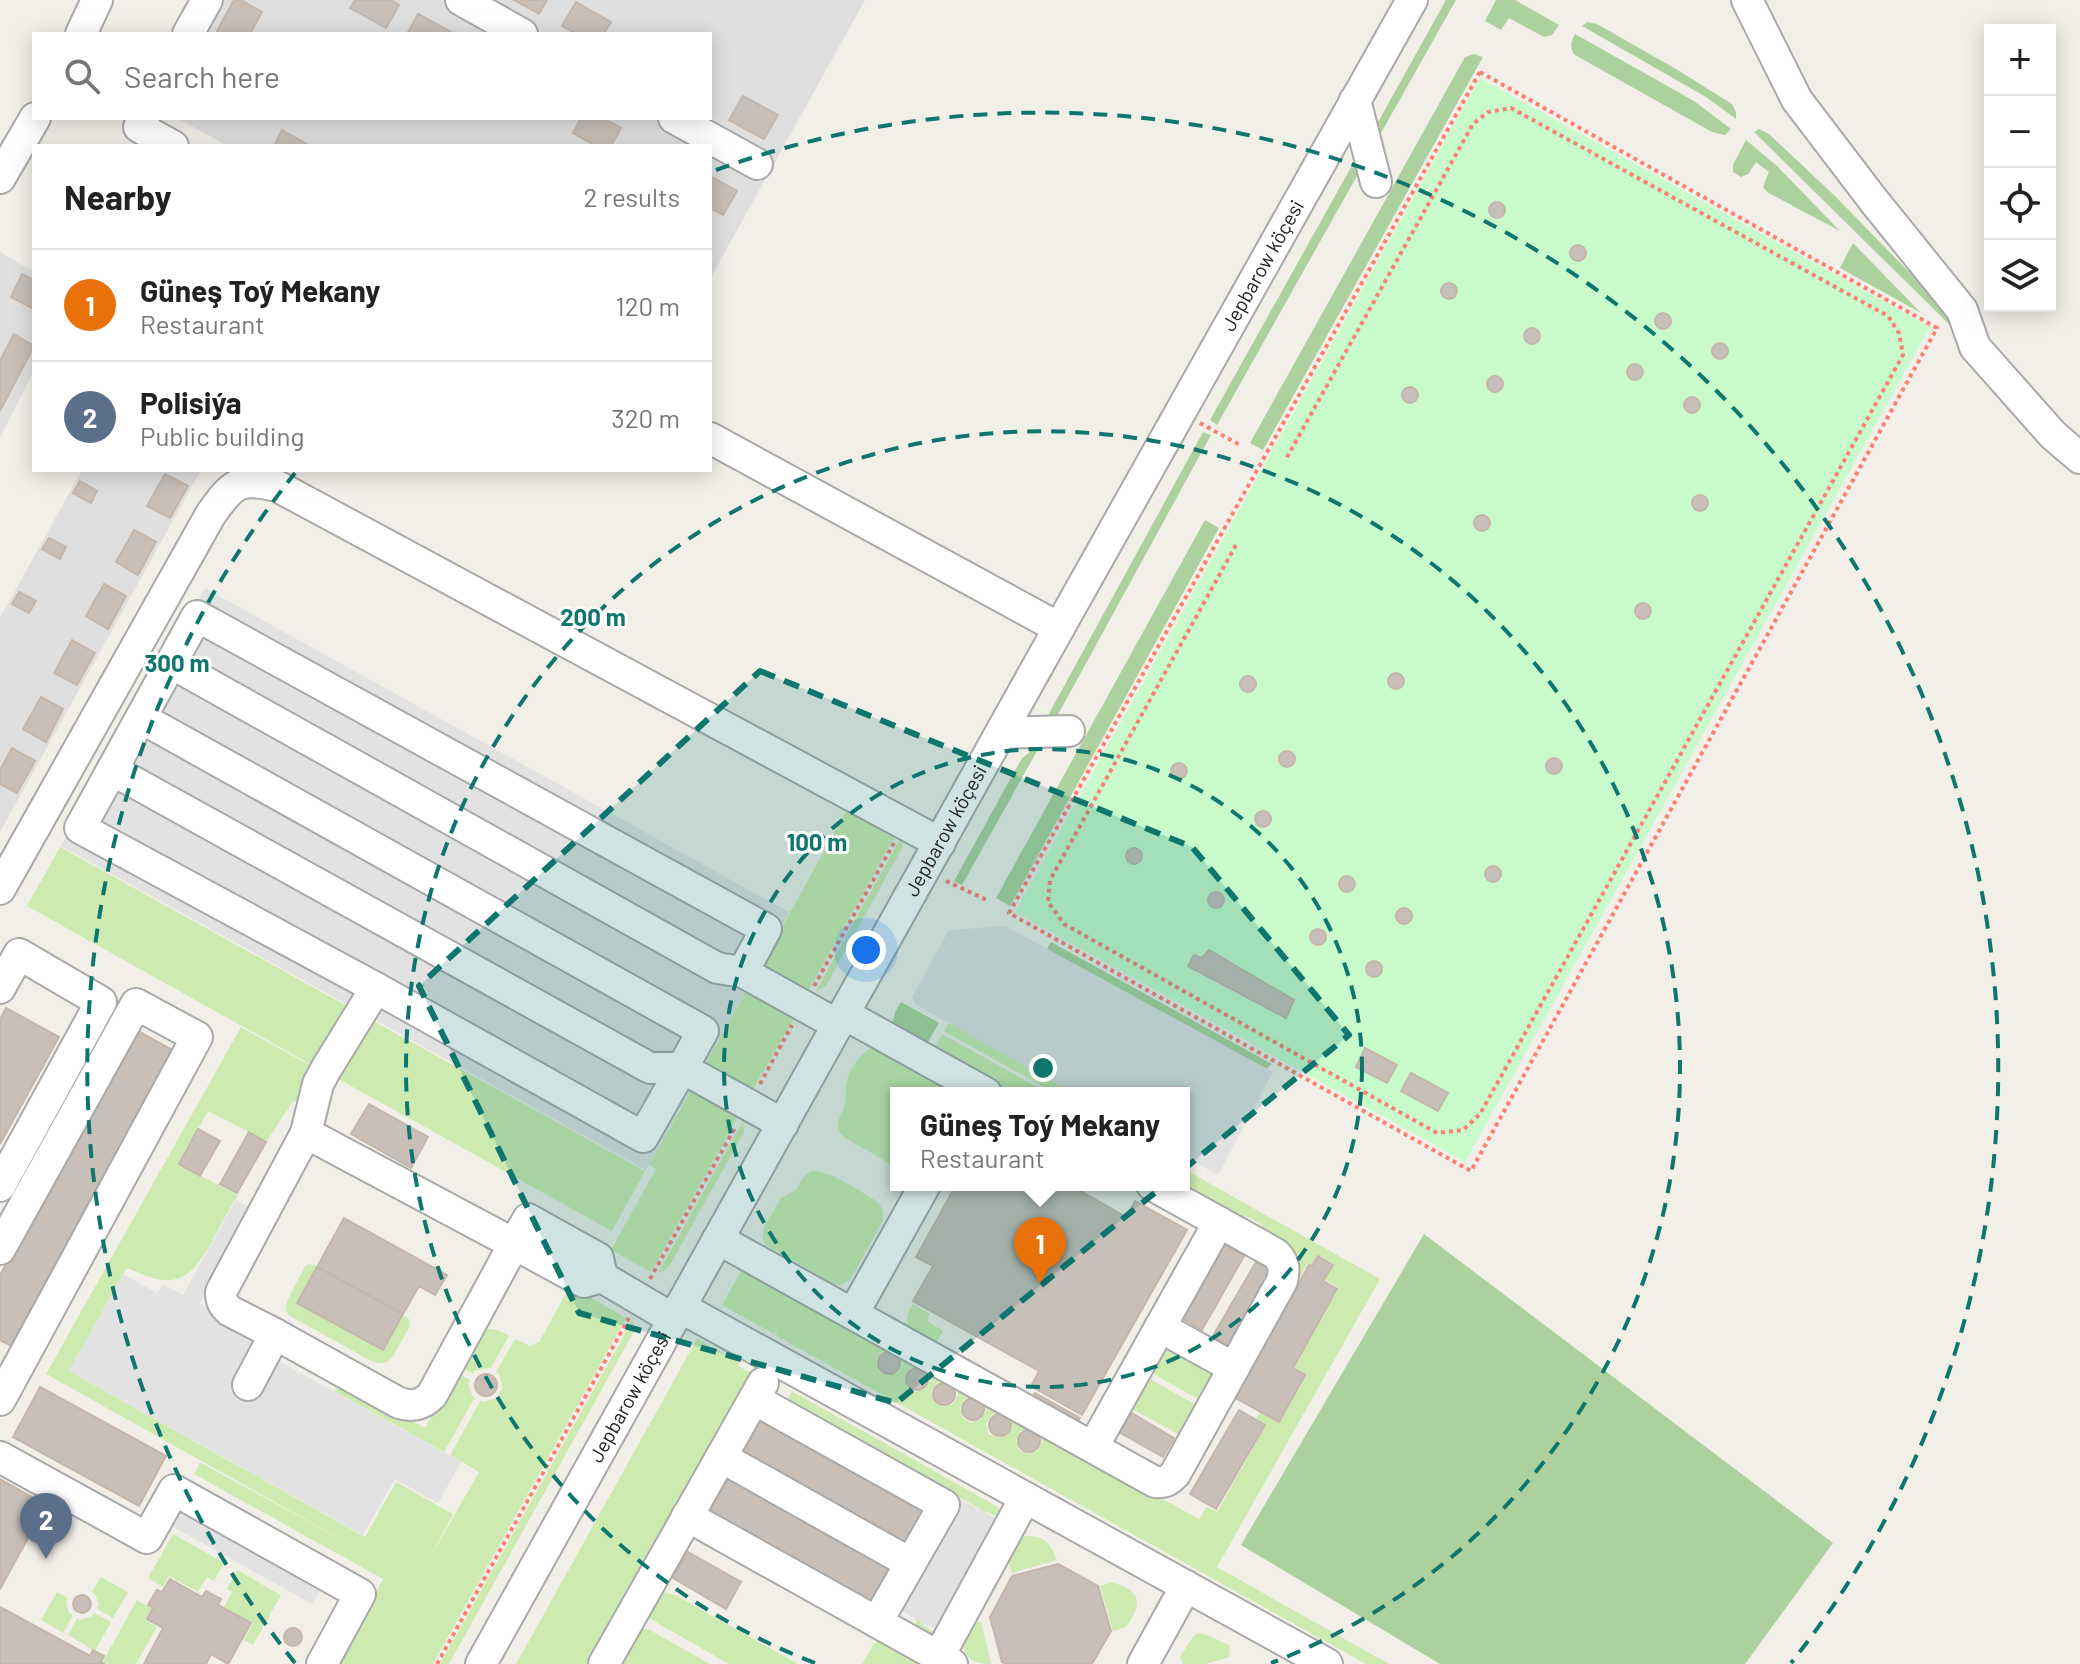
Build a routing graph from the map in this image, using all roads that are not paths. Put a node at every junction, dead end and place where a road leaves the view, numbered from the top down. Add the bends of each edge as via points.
1 (97, 0) edge
2 (207, 0) edge
3 (461, 0) edge
4 (1412, 0) edge
5 (1747, 0) edge
6 (82, 32) edge
7 (189, 32) edge
8 (518, 32) edge
9 (1355, 100) junction
10 (34, 120) edge
11 (143, 120) edge
12 (678, 120) edge
13 (169, 144) edge
14 (757, 164) dead end
15 (0, 178) edge
16 (1376, 182) dead end
17 (712, 439) edge
18 (2080, 458) edge
19 (1059, 628) junction
20 (171, 663) junction
21 (141, 718) junction
22 (1069, 731) dead end
23 (1001, 733) junction
24 (112, 770) junction
25 (940, 843) junction
26 (0, 889) edge
27 (743, 972) junction
28 (0, 988) edge
29 (376, 988) junction
30 (841, 1020) junction
31 (682, 1068) junction
32 (970, 1087) edge
33 (783, 1124) junction
34 (306, 1133) junction
35 (0, 1186) edge
36 (922, 1191) edge
37 (1163, 1191) edge
38 (1219, 1222) junction
39 (718, 1239) junction
40 (514, 1244) junction
41 (0, 1249) edge
42 (677, 1313) junction
43 (853, 1314) junction
44 (1160, 1327) junction
45 (275, 1334) junction
46 (776, 1361) junction
47 (1234, 1368) junction
48 (248, 1385) dead end
49 (754, 1399) junction
50 (0, 1400) edge
51 (1093, 1447) junction
52 (0, 1457) edge
53 (721, 1457) junction
54 (1025, 1498) junction
55 (687, 1516) junction
56 (910, 1563) junction
57 (1186, 1586) junction
58 (877, 1622) junction
59 (945, 1660) edge
60 (322, 1664) edge
61 (481, 1664) edge
62 (604, 1664) edge
63 (1143, 1664) edge
64 (1327, 1664) edge

1 - 6 street
2 - 7 street
3 - 8 street
4 - 9 street, Jepbarow köçesi
5 - 18 street via 1797,100 1962,310 1975,347
9 - 16 street
9 - 19 street, Jepbarow köçesi
10 - 15 street
11 - 13 street via 139,127
12 - 14 street
17 - 19 street
19 - 23 street, Jepbarow köçesi
20 - 21 street
20 - 27 street via 717,968
20 - 27 street via 197,616 766,929
21 - 24 street
21 - 31 street via 703,1031
22 - 23 street
23 - 25 street, Jepbarow köçesi
24 - 29 street via 80,828
24 - 31 street via 650,1068
25 - 26 street via 277,486 253,480 225,494 211,514
25 - 30 street, Jepbarow köçesi
27 - 30 street via 803,1006
28 - 35 street via 19,954 101,1002
29 - 31 street via 643,1137
29 - 34 street via 318,1084
30 - 32 street
30 - 33 street, Jepbarow köçesi
31 - 33 street
33 - 39 street, Jepbarow köçesi
34 - 40 street
34 - 45 street via 221,1292 230,1311
36 - 43 street
37 - 38 street
38 - 44 street
38 - 47 street via 1276,1254 1285,1270
39 - 42 street, Jepbarow köçesi
39 - 43 street
40 - 42 street via 584,1282 602,1277
40 - 45 street via 432,1395 419,1405 399,1403
41 - 50 street via 136,1004 197,1037
42 - 46 street
42 - 61 street, Jepbarow köçesi
43 - 51 street
44 - 47 street
44 - 51 street
45 - 48 street
46 - 49 street
46 - 54 street
47 - 51 street via 1169,1480 1155,1482
49 - 53 street
49 - 56 street via 944,1505
52 - 60 street via 147,1538 174,1490 360,1594
53 - 55 street
53 - 56 street
54 - 57 street
54 - 59 street
55 - 58 street
55 - 62 street
56 - 58 street
57 - 63 street
57 - 64 street
58 - 59 street

